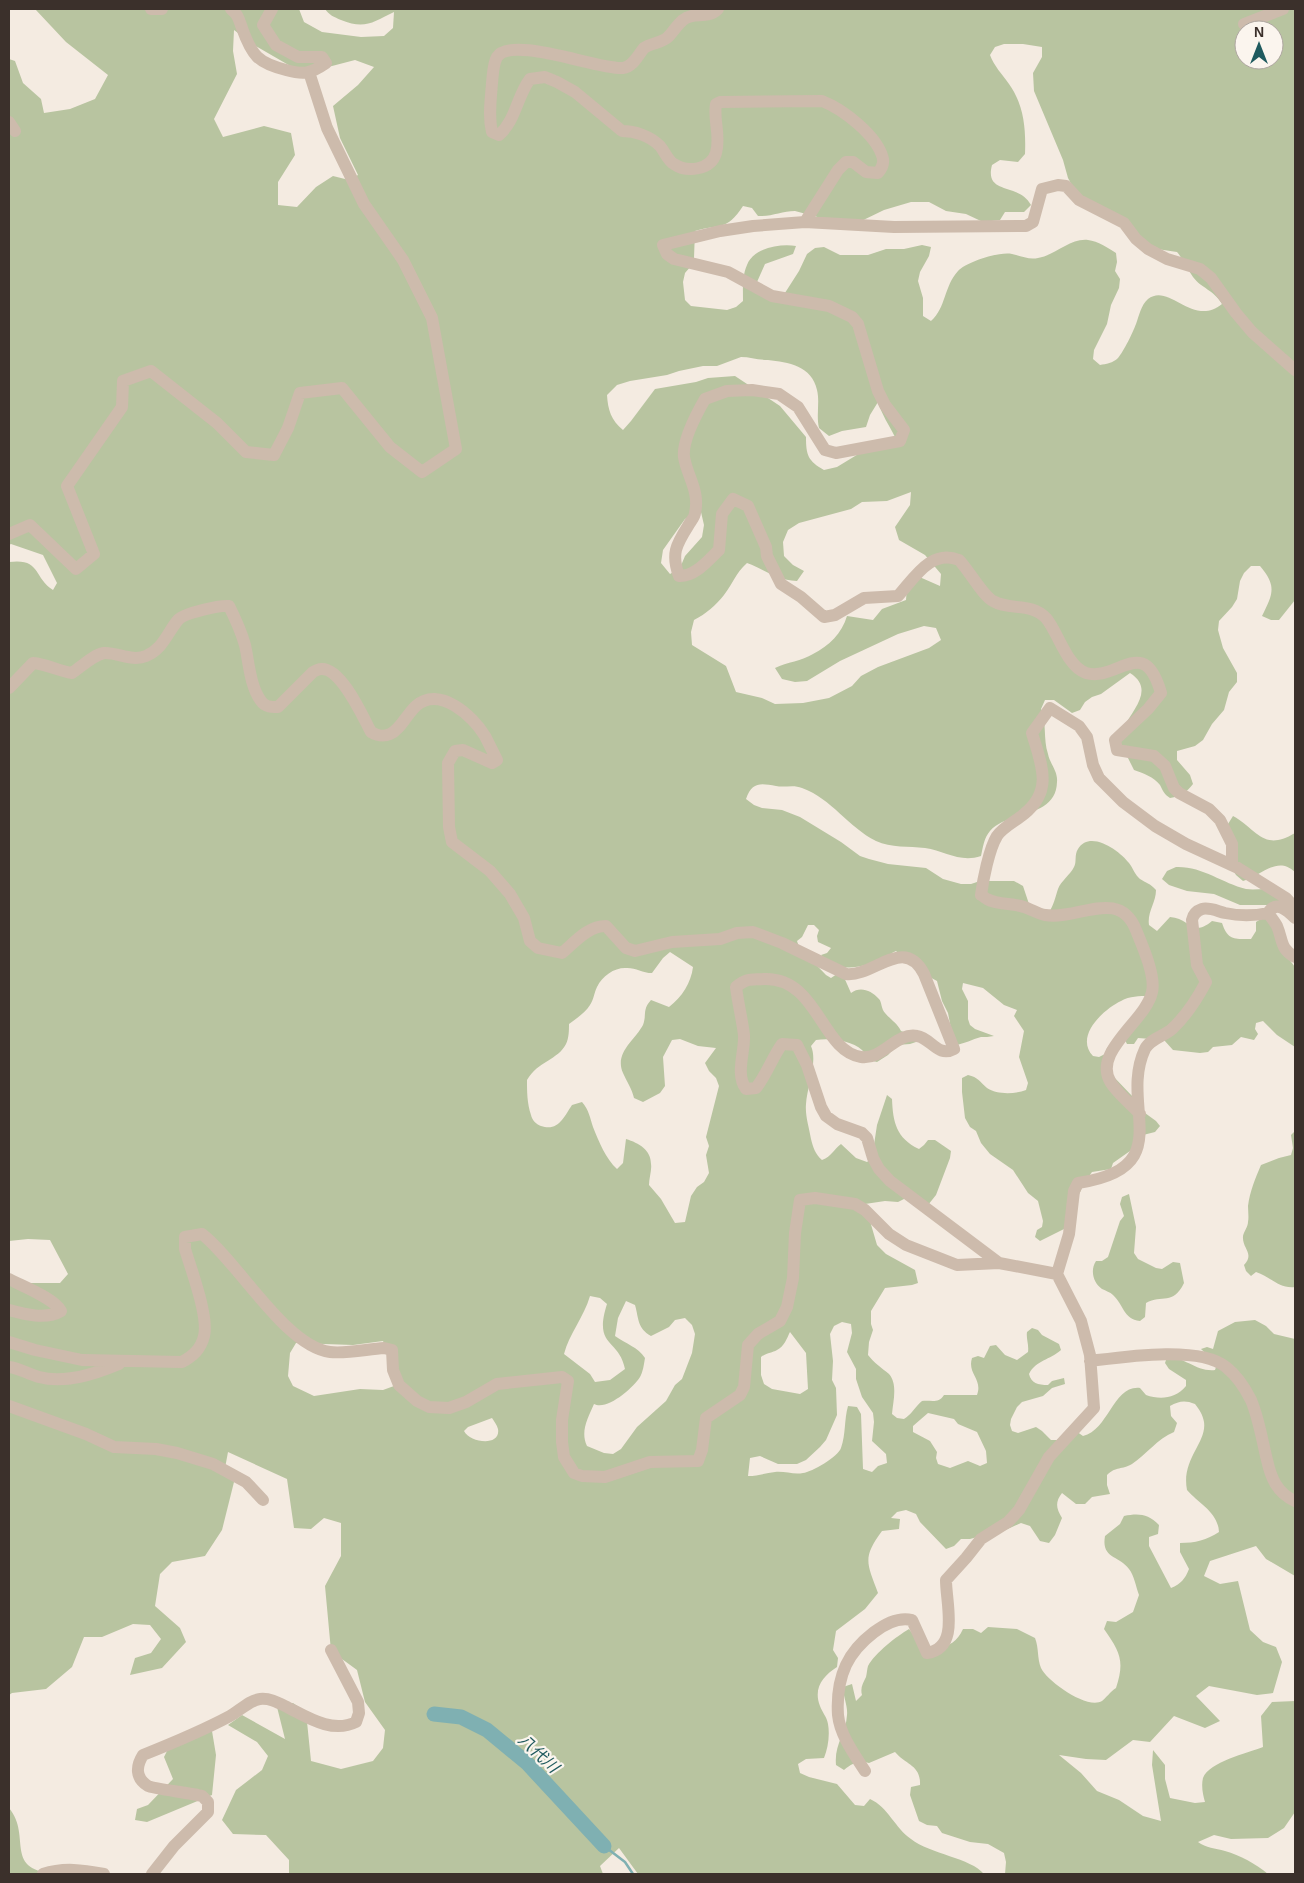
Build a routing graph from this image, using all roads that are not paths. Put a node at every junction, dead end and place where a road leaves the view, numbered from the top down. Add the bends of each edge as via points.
1 (152, 9) edge
2 (162, 9) edge
3 (231, 9) edge
4 (272, 9) edge
5 (718, 9) edge
6 (1283, 9) edge
7 (1254, 20) edge
8 (309, 72) junction
9 (805, 222) junction
10 (1295, 370) edge
11 (9, 534) edge
12 (9, 688) edge
13 (1232, 865) junction
14 (1295, 908) edge
15 (1268, 913) junction
16 (1295, 918) edge
17 (1295, 957) edge
18 (1140, 1114) junction
19 (999, 1263) junction
20 (1057, 1274) junction
21 (9, 1278) edge
22 (9, 1310) edge
23 (9, 1342) edge
24 (1090, 1360) junction
25 (124, 1362) junction
26 (9, 1367) edge
27 (9, 1406) edge
28 (263, 1500) dead end
29 (1295, 1501) edge
30 (331, 1650) dead end
31 (865, 1770) dead end
32 (43, 1874) edge
33 (104, 1874) edge
34 (152, 1874) edge

1 - 2 street
3 - 8 street via 237,13 249,47 259,60 271,67 302,74
4 - 8 street via 263,25 276,45 298,57 322,57 326,63
5 - 9 street via 712,14 683,20 666,39 646,47 625,68 608,68 534,51 506,51 498,55 493,69 489,120 492,132 499,135 507,128 530,79 545,76 575,92 622,131 647,136 659,145 672,164 699,169 716,155 719,136 716,104 822,101 832,104 872,137 883,166 878,173 866,172 853,162 846,162
6 - 7 street
8 - 11 street via 327,128 364,204 403,260 432,318 456,449 422,472 390,447 342,388 300,393 274,456 246,452 217,423 151,371 123,381 122,406 67,486 94,554 76,569 30,525
9 - 10 street via 894,227 1026,226 1033,222 1042,189 1066,186 1079,200 1124,223 1148,249 1167,259 1200,269 1211,278 1252,332
9 - 13 street via 720,231 663,245 674,259 728,272 772,296 829,306 852,317 858,324 878,391 904,434 900,441 836,453 825,450 798,407 780,394 727,391 705,399 685,447 684,457 696,488 696,514 675,548 674,563 679,576 687,576 720,550 722,514 733,499 748,506 781,584 824,617 835,615 864,598 898,596 928,562 938,557 959,560 992,601 1036,610 1045,617 1069,658 1085,672 1098,673 1130,663 1151,669 1161,693 1115,740 1117,750 1154,756 1164,766 1179,794 1209,809 1220,820 1232,844
12 - 19 street via 33,663 72,673 105,653 144,657 162,645 180,618 221,605 229,606 245,646 253,683 261,702 269,707 278,707 320,668 331,671 343,683 372,732 377,735 392,734 416,706 427,699 441,699 461,710 475,723 497,760 492,763 463,750 455,751 448,762 452,842 490,871 510,894 524,918 530,941 538,948 562,953 592,928 606,926 626,948 635,951 672,942 720,939 754,932 846,974 855,975 895,957 911,958 924,974 954,1049 940,1051 918,1036 905,1036 881,1053 861,1057 842,1048 799,991 770,979 745,980 736,987 744,1036 740,1070 742,1083 746,1089 756,1088 766,1076 782,1044 797,1045 826,1116 836,1124 862,1133 867,1138 873,1158 890,1181
13 - 14 street via 1286,898
13 - 18 street via 1171,835 1123,802 1099,778 1086,737 1079,726 1050,708 1032,733 1043,772 1042,790 1031,808 998,834 986,864 981,895 988,900 1024,906 1045,915 1115,907 1134,924 1152,980 1152,991 1147,1006 1116,1045 1107,1062 1112,1083
15 - 16 street via 1276,906
15 - 17 street via 1277,925 1287,953
15 - 18 street via 1242,915 1207,908 1193,916 1198,965 1206,982 1198,998 1173,1028 1145,1048 1139,1066
18 - 20 street via 1140,1137 1136,1152 1128,1162 1116,1173 1078,1183 1074,1192 1070,1234
19 - 20 street
19 - 25 street via 958,1265 889,1234 855,1204 816,1198 800,1200 787,1307 780,1321 758,1334 748,1346 744,1387 740,1396 706,1418 698,1461 650,1462 605,1477 574,1473 564,1457 562,1420 568,1380 562,1376 497,1384 449,1408 429,1407 416,1401 399,1385 393,1370 392,1350 331,1353 305,1342 264,1304 216,1245 202,1234 185,1237 185,1249 204,1318 204,1336 199,1349 182,1362
20 - 24 street via 1081,1321
21 - 22 street via 58,1306 61,1311 41,1316
23 - 25 street via 82,1360
24 - 29 street via 1178,1354 1225,1366 1240,1381 1251,1400 1273,1483 1282,1494
24 - 31 street via 1094,1408 1048,1457 1019,1510 1008,1522 981,1539 946,1580 949,1633 943,1646 927,1653 912,1620 904,1618 875,1632 859,1646 846,1665 839,1689 838,1715 853,1753
25 - 26 street via 107,1369 54,1380
27 - 28 street via 114,1447 156,1449 213,1464 246,1482
30 - 34 street via 358,1702 356,1722 347,1727 332,1727 267,1699 258,1699 182,1740 143,1755 137,1769 148,1786 202,1796 208,1802 208,1812
32 - 33 street via 56,1870

